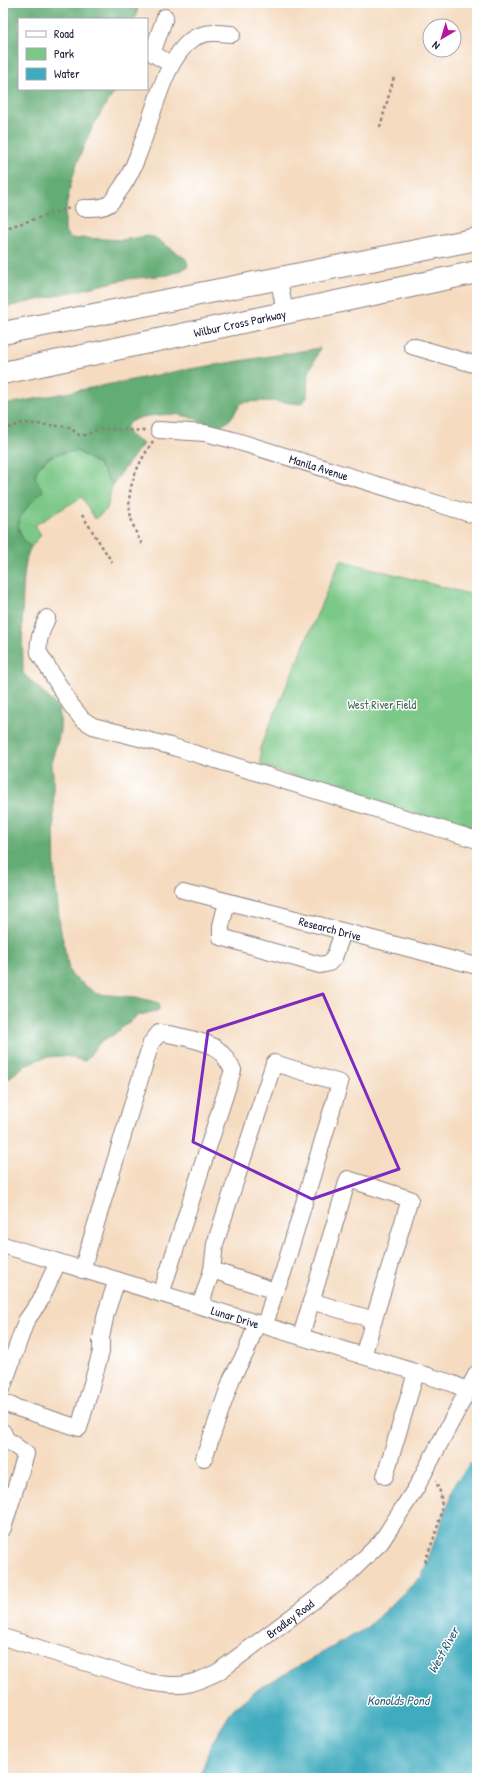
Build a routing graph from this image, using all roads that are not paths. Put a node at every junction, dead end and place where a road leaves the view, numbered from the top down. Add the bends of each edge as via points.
1 (165, 17) dead end
2 (232, 34) dead end
3 (171, 64) junction
4 (83, 208) road end
5 (477, 239) edge
6 (477, 272) edge
7 (279, 280) junction
8 (285, 314) junction
9 (3, 334) edge
10 (412, 346) dead end
11 (477, 365) edge
12 (3, 373) edge
13 (159, 430) road end
14 (477, 516) edge
15 (46, 618) dead end
16 (477, 840) edge
17 (183, 890) dead end
18 (227, 902) junction
19 (342, 932) junction
20 (477, 966) edge
21 (3, 1245) edge
22 (58, 1262) junction
23 (82, 1270) junction
24 (212, 1270) junction
25 (117, 1280) junction
26 (275, 1291) junction
27 (161, 1294) junction
28 (311, 1301) junction
29 (200, 1306) junction
30 (374, 1320) junction
31 (261, 1324) junction
32 (301, 1336) junction
33 (363, 1356) junction
34 (416, 1372) junction
35 (477, 1373) edge
36 (3, 1386) edge
37 (467, 1390) junction
38 (3, 1402) edge
39 (3, 1432) edge
40 (204, 1458) dead end
41 (386, 1476) dead end
42 (3, 1528) edge
43 (3, 1637) edge

1 - 3 street via 154,48 156,55
2 - 3 street via 210,32 195,38 182,49
3 - 4 street via 127,180 109,204 99,208
5 - 7 highway
6 - 8 highway, Wilbur Cross Parkway
7 - 8 street
7 - 9 highway
8 - 12 highway, Wilbur Cross Parkway
10 - 11 street
13 - 14 street, Manila Avenue via 205,433 233,440
15 - 16 street via 40,634 39,653 71,705 82,719 93,726 206,756
17 - 18 street, Research Drive
18 - 19 street, Research Drive
18 - 19 street via 221,937 320,965 329,963 334,958
19 - 20 street, Research Drive
21 - 22 street, Lunar Drive
22 - 23 street, Lunar Drive
22 - 36 street via 40,1301 26,1321
23 - 25 street, Lunar Drive
23 - 27 street via 151,1043 159,1034 174,1034 215,1048 233,1070
24 - 26 street
24 - 26 street via 215,1244 274,1063 340,1083 283,1273
24 - 29 street
25 - 27 street, Lunar Drive
25 - 38 street via 101,1338 101,1352 79,1428
26 - 31 street
27 - 29 street, Lunar Drive
28 - 30 street
28 - 30 street via 348,1179 410,1199
28 - 32 street
29 - 31 street, Lunar Drive
30 - 33 street
31 - 32 street, Lunar Drive
31 - 40 street via 232,1378
32 - 33 street, Lunar Drive
33 - 34 street, Lunar Drive
34 - 37 street, Lunar Drive
34 - 41 street
35 - 37 street, Bradley Road
37 - 43 street, Bradley Road via 424,1472 390,1529 370,1554 344,1578 218,1672 198,1682 171,1686 149,1682
39 - 42 street via 6,1439 26,1454

